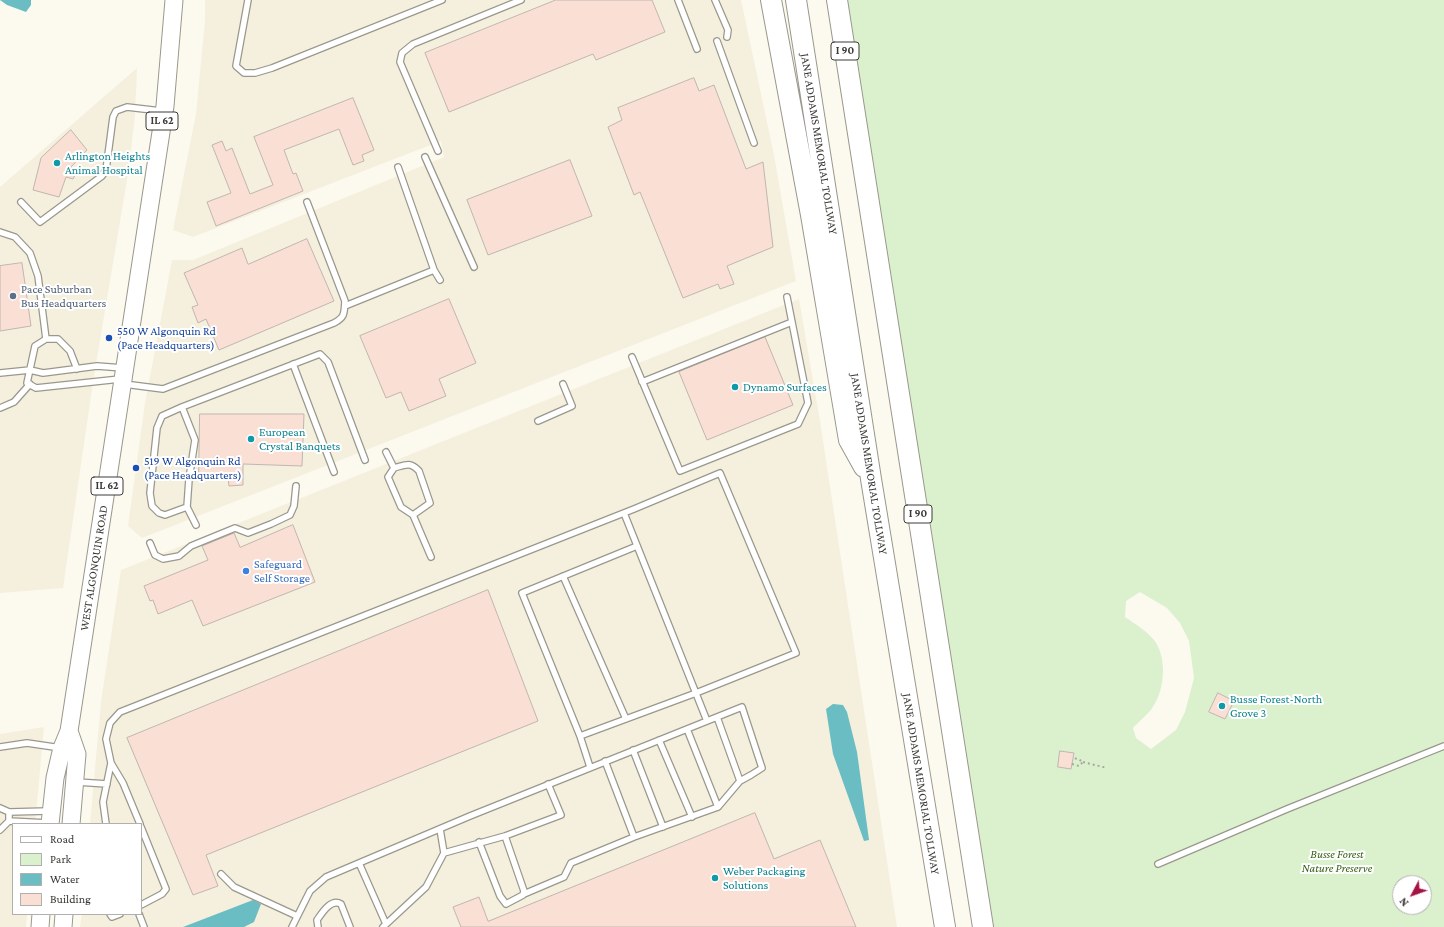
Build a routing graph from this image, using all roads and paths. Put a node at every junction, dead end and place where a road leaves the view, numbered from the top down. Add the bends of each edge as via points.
1 (174, 0) edge
2 (248, 0) edge
3 (442, 0) edge
4 (521, 0) edge
5 (678, 0) edge
6 (715, 0) edge
7 (771, 0) edge
8 (796, 0) edge
9 (837, 0) edge
10 (431, 2) edge
11 (727, 37) dead end
12 (717, 41) dead end
13 (698, 49) dead end
14 (164, 112) junction
15 (754, 143) dead end
16 (438, 151) dead end
17 (426, 157) dead end
18 (398, 167) dead end
19 (21, 202) dead end
20 (307, 202) dead end
21 (0, 232) edge
22 (474, 267) dead end
23 (434, 270) junction
24 (440, 280) dead end
25 (787, 297) dead end
26 (345, 306) junction
27 (792, 322) junction
28 (46, 339) junction
29 (632, 357) dead end
30 (293, 364) junction
31 (77, 369) junction
32 (30, 370) junction
33 (0, 373) edge
34 (123, 377) junction
35 (642, 382) junction
36 (28, 384) junction
37 (563, 384) dead end
38 (182, 407) junction
39 (0, 408) edge
40 (538, 422) dead end
41 (386, 452) dead end
42 (366, 460) dead end
43 (394, 468) junction
44 (334, 472) dead end
45 (871, 479) junction
46 (296, 486) dead end
47 (188, 507) junction
48 (624, 513) junction
49 (413, 515) junction
50 (196, 525) dead end
51 (150, 543) dead end
52 (638, 546) junction
53 (431, 557) dead end
54 (563, 576) junction
55 (696, 693) junction
56 (717, 717) junction
57 (626, 719) junction
58 (707, 721) junction
59 (687, 729) junction
60 (69, 731) junction
61 (580, 736) junction
62 (659, 740) junction
63 (1444, 746) edge
64 (0, 747) edge
65 (62, 748) junction
66 (633, 750) junction
67 (1073, 758) dead end
68 (605, 761) junction
69 (1082, 762) junction
70 (111, 763) junction
71 (1072, 764) dead end
72 (590, 767) junction
73 (1107, 768) dead end
74 (740, 781) junction
75 (75, 782) junction
76 (107, 784) junction
77 (548, 784) junction
78 (718, 807) junction
79 (0, 808) edge
80 (9, 812) junction
81 (692, 817) junction
82 (51, 819) edge
83 (9, 821) junction
84 (71, 823) edge
85 (106, 823) edge
86 (140, 823) edge
87 (663, 827) junction
88 (440, 828) junction
89 (142, 829) edge
90 (0, 830) edge
91 (505, 836) junction
92 (634, 837) junction
93 (479, 842) junction
94 (444, 853) junction
95 (359, 863) junction
96 (1158, 864) dead end
97 (221, 874) dead end
98 (524, 894) junction
99 (142, 904) edge
100 (41, 915) edge
101 (64, 915) edge
102 (139, 915) edge
103 (297, 916) junction
104 (385, 925) edge
105 (40, 927) edge
106 (63, 927) edge
107 (144, 927) edge
108 (292, 927) edge
109 (318, 927) edge
110 (350, 927) edge
111 (945, 927) edge
112 (983, 927) edge

1 - 14 main road, WEST ALGONQUIN ROAD / IL 62
2 - 10 lane via 236,66 244,73 272,68
3 - 10 lane
4 - 16 lane via 413,44 402,53 400,62
5 - 13 lane
6 - 11 lane via 728,30
7 - 45 highway via 849,440
8 - 45 highway, JANE ADDAMS MEMORIAL TOLLWAY
9 - 112 highway, I 90
12 - 15 lane
14 - 19 lane via 127,107 116,111 106,170 102,176 40,222
14 - 34 main road, WEST ALGONQUIN ROAD / IL 62
17 - 22 lane
18 - 23 lane
20 - 26 lane
21 - 28 lane via 15,237 30,253 38,276
23 - 24 lane
23 - 26 lane
25 - 27 lane
26 - 34 lane via 341,319 334,323 163,389
27 - 35 lane
27 - 35 lane via 808,403 798,424 680,471
28 - 31 lane via 58,339 70,351
28 - 32 lane via 35,346
29 - 35 lane
30 - 38 lane
30 - 42 lane via 320,354 328,362
30 - 44 lane
31 - 32 lane via 42,373
31 - 34 lane via 97,366
32 - 33 lane
32 - 36 lane
34 - 36 lane via 36,388
34 - 60 main road, WEST ALGONQUIN ROAD / IL 62
36 - 39 lane via 14,402
37 - 40 lane via 572,406
38 - 47 lane via 195,440
38 - 47 lane via 162,416 157,428 150,493 152,506 159,513 165,515
41 - 43 lane
43 - 49 lane via 388,477 401,507
43 - 49 lane via 407,464 419,471 430,503
45 - 111 highway, JANE ADDAMS MEMORIAL TOLLWAY
46 - 51 lane via 294,506 290,515 248,533 235,528 191,546 179,556 163,560 155,555
47 - 50 lane
48 - 52 lane
48 - 55 lane via 720,473 796,653
48 - 70 lane via 120,712 110,723 106,739
49 - 53 lane
52 - 54 lane
52 - 55 lane
54 - 57 lane
54 - 61 lane via 522,592
55 - 57 lane
55 - 58 lane
56 - 58 lane
56 - 74 lane
56 - 74 lane via 742,707 762,768
57 - 61 lane
58 - 59 lane
59 - 62 lane
59 - 78 lane
60 - 65 main road, WEST ALGONQUIN ROAD / IL 62
60 - 75 main road, WEST ALGONQUIN ROAD / IL 62 via 77,754
61 - 72 lane
62 - 66 lane
62 - 81 lane
63 - 96 lane
64 - 65 lane via 26,743
65 - 82 main road, WEST ALGONQUIN ROAD / IL 62 via 55,778
66 - 68 lane
66 - 87 lane
67 - 69 path
68 - 72 lane
68 - 92 lane
69 - 71 path via 1079,766
69 - 73 path
70 - 76 lane
70 - 86 lane via 123,783
72 - 77 lane
74 - 78 lane
75 - 76 lane
75 - 84 main road, WEST ALGONQUIN ROAD / IL 62
76 - 85 lane via 103,802
77 - 88 lane
77 - 91 lane via 561,815
78 - 81 lane
79 - 80 lane
80 - 82 lane
80 - 83 lane
81 - 87 lane
82 - 83 lane
83 - 90 lane
87 - 92 lane
88 - 94 lane
88 - 95 lane
89 - 99 lane via 166,889 162,894
91 - 93 lane
91 - 98 lane via 523,884
92 - 98 lane via 570,863 564,877
93 - 94 lane
93 - 98 lane via 500,896 506,904
94 - 104 lane via 426,887
95 - 103 lane via 326,877 315,886
95 - 104 lane
97 - 103 lane via 234,887
100 - 105 main road
101 - 106 main road
102 - 107 lane
103 - 108 lane
109 - 110 lane via 317,920 322,912 338,902

